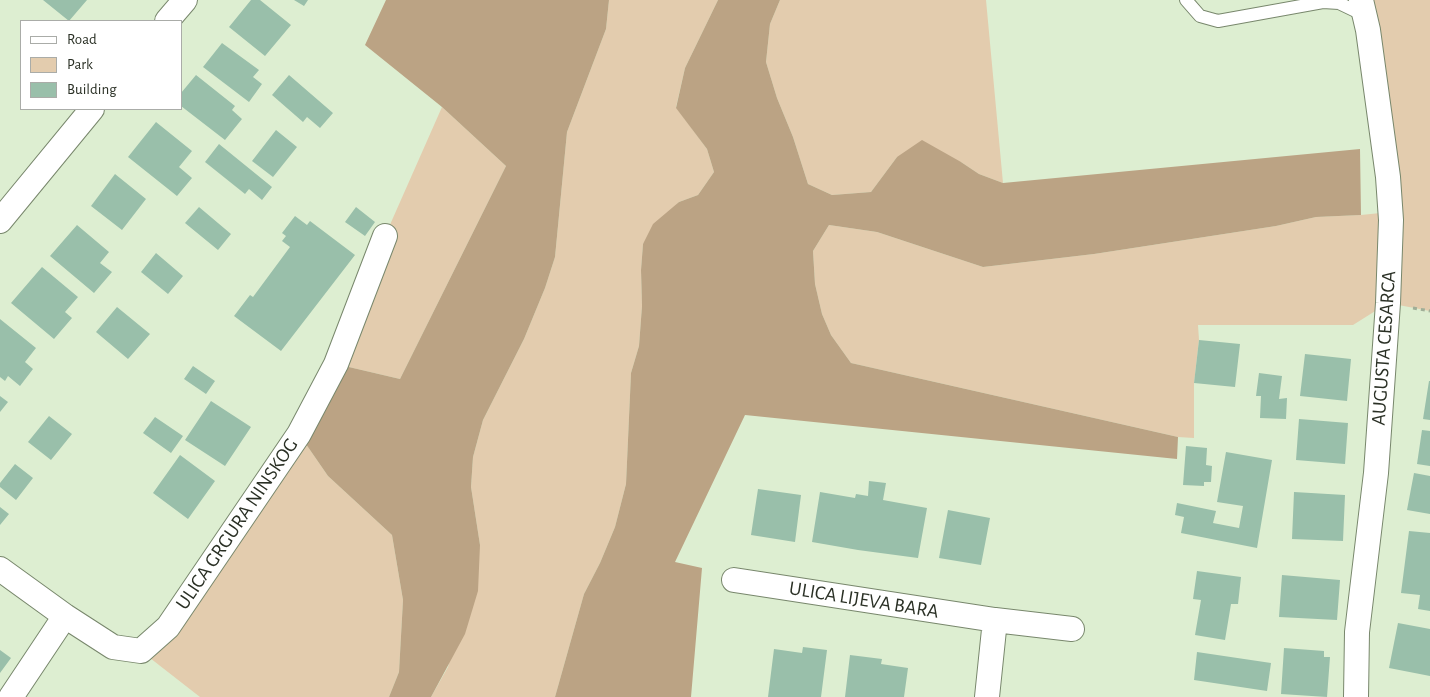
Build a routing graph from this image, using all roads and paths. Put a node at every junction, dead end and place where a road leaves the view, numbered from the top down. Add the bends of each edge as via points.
1 (185, 0) edge
2 (1186, 0) edge
3 (1313, 2) edge
4 (1363, 7) edge
5 (168, 20) edge
6 (91, 110) edge
7 (0, 221) edge
8 (385, 236) dead end
9 (0, 569) edge
10 (734, 580) dead end
11 (65, 616) junction
12 (995, 620) junction
13 (1072, 629) dead end
14 (11, 697) edge
15 (987, 697) edge
16 (1356, 697) edge

1 - 5 street
2 - 3 lane via 1200,16 1218,21
3 - 4 lane
4 - 16 street, AUGUSTA CESARCA via 1388,177 1391,220 1376,473 1357,632
6 - 7 street
8 - 11 street, ULICA GRGURA NINSKOG via 336,364 299,434 168,627 141,651 113,647
9 - 11 street, ULICA GRGURA NINSKOG
10 - 12 street, ULICA LIJEVA BARA
11 - 14 street
12 - 13 street, ULICA LIJEVA BARA
12 - 15 street

